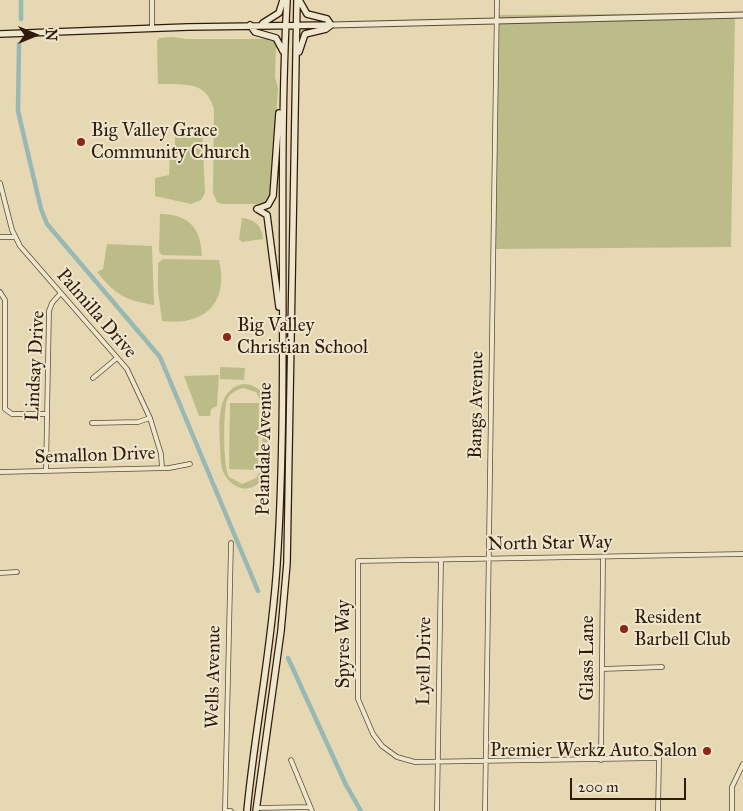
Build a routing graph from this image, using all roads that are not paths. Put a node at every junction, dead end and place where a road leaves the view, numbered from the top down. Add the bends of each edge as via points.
1 (152, 0) edge
2 (283, 0) edge
3 (287, 0) edge
4 (298, 0) edge
5 (497, 0) edge
6 (743, 15) edge
7 (497, 21) junction
8 (285, 25) junction
9 (297, 25) junction
10 (331, 25) junction
11 (250, 26) junction
12 (152, 28) junction
13 (0, 34) edge
14 (284, 55) junction
15 (296, 59) junction
16 (283, 96) junction
17 (0, 182) edge
18 (1, 194) edge
19 (0, 237) edge
20 (15, 237) junction
21 (0, 292) edge
22 (60, 294) junction
23 (282, 316) junction
24 (3, 332) edge
25 (117, 358) junction
26 (2, 375) edge
27 (93, 378) dead end
28 (47, 414) junction
29 (150, 418) junction
30 (92, 423) dead end
31 (190, 464) dead end
32 (162, 468) junction
33 (46, 471) junction
34 (0, 472) edge
35 (231, 543) dead end
36 (743, 554) edge
37 (603, 557) junction
38 (488, 559) junction
39 (441, 560) junction
40 (358, 561) joint
41 (17, 572) dead end
42 (0, 573) edge
43 (662, 667) dead end
44 (602, 669) junction
45 (291, 760) dead end
46 (601, 760) junction
47 (486, 762) junction
48 (437, 763) junction
49 (743, 764) edge
50 (311, 809) edge
51 (225, 810) edge
52 (256, 810) edge
53 (231, 811) edge
54 (247, 811) edge
55 (436, 811) edge
56 (485, 811) edge
57 (658, 811) edge
58 (732, 811) edge

1 - 12 street
2 - 11 main road via 280,12 274,18
3 - 8 main road, Pelandale Avenue
4 - 9 main road, Pelandale Avenue
4 - 10 main road, Pelandale Avenue via 306,13 327,19
5 - 7 street, Bangs Avenue
6 - 7 street
7 - 10 street
7 - 38 street, Bangs Avenue
8 - 9 main road
8 - 11 main road
8 - 14 main road, Pelandale Avenue
9 - 10 main road
9 - 15 main road, Pelandale Avenue
10 - 15 main road, Pelandale Avenue via 305,34
11 - 12 main road
11 - 14 main road via 255,32 276,38
12 - 13 main road
14 - 16 main road, Pelandale Avenue
15 - 52 main road, Pelandale Avenue via 288,564 282,631
16 - 23 main road, Pelandale Avenue
16 - 23 main road via 277,123 273,196 268,205 257,209 267,215 274,281
17 - 18 street, Palmilla Drive
18 - 20 street, Palmilla Drive
19 - 20 street
20 - 22 street, Palmilla Drive via 25,254
21 - 24 street via 6,300
22 - 25 street, Palmilla Drive
22 - 28 street, Lindsay Drive via 49,311
23 - 54 main road, Pelandale Avenue via 275,602
24 - 26 street
25 - 27 street
25 - 29 street, Palmilla Drive via 130,375
26 - 28 street via 6,411 12,414
28 - 33 street, Lindsay Drive
29 - 30 street via 138,422
29 - 32 street, Palmilla Drive
31 - 32 street, Semallon Drive
32 - 33 street, Semallon Drive
33 - 34 street, Semallon Drive
35 - 51 street, Wells Avenue
36 - 37 street, North Star Way
37 - 38 street, North Star Way
37 - 44 street, Glass Lane
38 - 39 street, North Star Way
38 - 47 street, Bangs Avenue
39 - 40 street, North Star Way
39 - 48 street, Lyell Drive
40 - 48 street, Spyres Way via 356,685 359,704 374,735 389,752 410,761
41 - 42 street
43 - 44 street
44 - 46 street, Glass Lane
45 - 50 street
46 - 47 street, Spyres Way
46 - 57 street, Spyres Way via 659,758
47 - 48 street, Spyres Way
47 - 56 street, Bangs Avenue
48 - 55 street, Lyell Drive
49 - 58 street via 732,787
50 - 52 street
51 - 53 street

